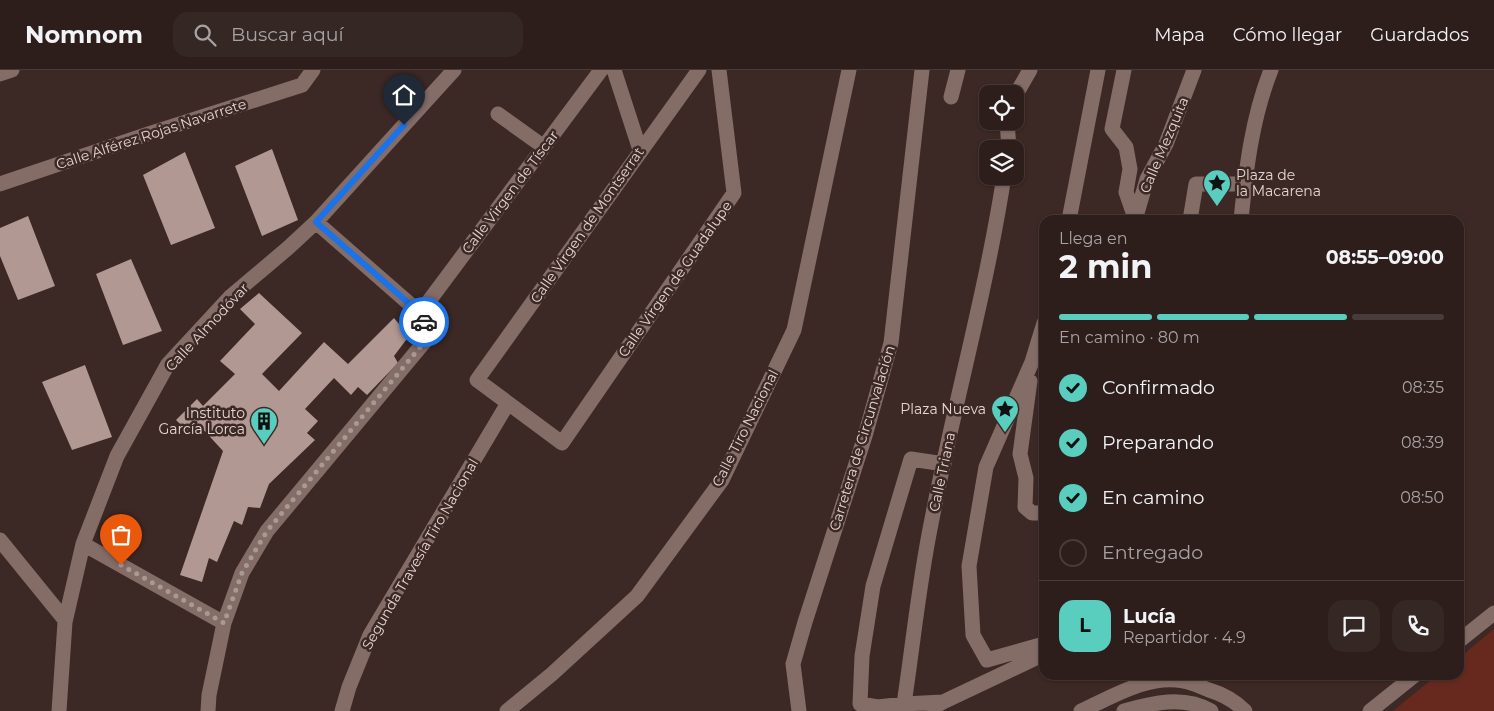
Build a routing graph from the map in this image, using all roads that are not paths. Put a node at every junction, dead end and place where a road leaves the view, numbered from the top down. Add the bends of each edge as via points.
1 (12, 70) edge
2 (313, 70) edge
3 (454, 70) edge
4 (600, 70) edge
5 (614, 70) edge
6 (699, 70) edge
7 (720, 70) edge
8 (849, 70) edge
9 (922, 70) edge
10 (958, 70) edge
11 (1030, 70) edge
12 (1098, 70) edge
13 (1124, 70) edge
14 (1194, 70) edge
15 (1271, 70) edge
16 (0, 74) edge
17 (1021, 85) edge
18 (951, 97) dead end
19 (498, 114) dead end
20 (544, 147) junction
21 (640, 150) junction
22 (0, 184) edge
23 (1244, 184) junction
24 (1003, 185) edge
25 (1070, 215) edge
26 (1134, 215) edge
27 (1136, 215) edge
28 (1191, 215) edge
29 (1241, 215) edge
30 (316, 222) junction
31 (420, 313) junction
32 (1039, 339) edge
33 (1032, 362) junction
34 (508, 402) junction
35 (944, 464) junction
36 (1039, 513) edge
37 (0, 540) edge
38 (83, 544) junction
39 (1494, 613) edge
40 (65, 620) junction
41 (224, 623) junction
42 (1464, 637) edge
43 (1039, 645) edge
44 (1039, 655) edge
45 (1409, 680) edge
46 (942, 702) junction
47 (904, 704) junction
48 (1206, 708) edge
49 (59, 711) edge
50 (208, 711) edge
51 (342, 711) edge
52 (507, 711) edge
53 (799, 711) edge
54 (929, 711) edge
55 (1081, 711) edge
56 (1124, 711) edge
57 (1225, 711) edge
58 (1245, 711) edge
59 (1370, 711) edge

1 - 16 street
2 - 22 street, Calle Alférez Rojas Navarrete via 302,85
3 - 30 street, Calle Almodóvar
4 - 20 street, Calle Virgen de Tíscar
5 - 21 street
6 - 21 street, Calle Virgen de Montserrat
7 - 34 street, Calle Virgen de Guadalupe via 734,193 562,443
8 - 52 street, Calle Tiro Nacional via 794,330 722,480 637,596
9 - 53 street, Carretera de Circunvalación via 891,343 793,664
10 - 18 street
11 - 17 street
12 - 25 street
13 - 26 street via 1112,129 1126,148 1130,169 1126,192
14 - 27 street, Calle Mezquita via 1166,144 1147,178
15 - 23 street via 1262,94
19 - 20 street
20 - 31 street, Calle Virgen de Tíscar
21 - 34 street, Calle Virgen de Montserrat via 477,380
23 - 28 street via 1196,184
23 - 29 street
24 - 35 street, Calle Triana via 978,315
30 - 31 street
30 - 38 street, Calle Almodóvar via 230,297 168,364 117,456
31 - 41 street via 431,334 267,531 242,573
32 - 33 street
33 - 36 street via 1020,454 1026,478 1025,507 1032,513
33 - 43 street via 986,467 969,566 973,635 987,660
34 - 51 street, Segunda Travesía Tiro Nacional via 370,635
35 - 47 street, Calle Triana via 929,533
35 - 47 street via 911,460 874,586 862,656 860,704 878,707
37 - 40 street
38 - 40 street, Calle Almodóvar
38 - 41 street
39 - 42 street
40 - 49 street, Calle Almodóvar
41 - 50 street
44 - 46 street
45 - 59 street
46 - 47 street
46 - 54 street
48 - 56 street via 1182,702 1154,703
48 - 57 street
55 - 58 street via 1131,688 1158,680 1183,680 1218,693

